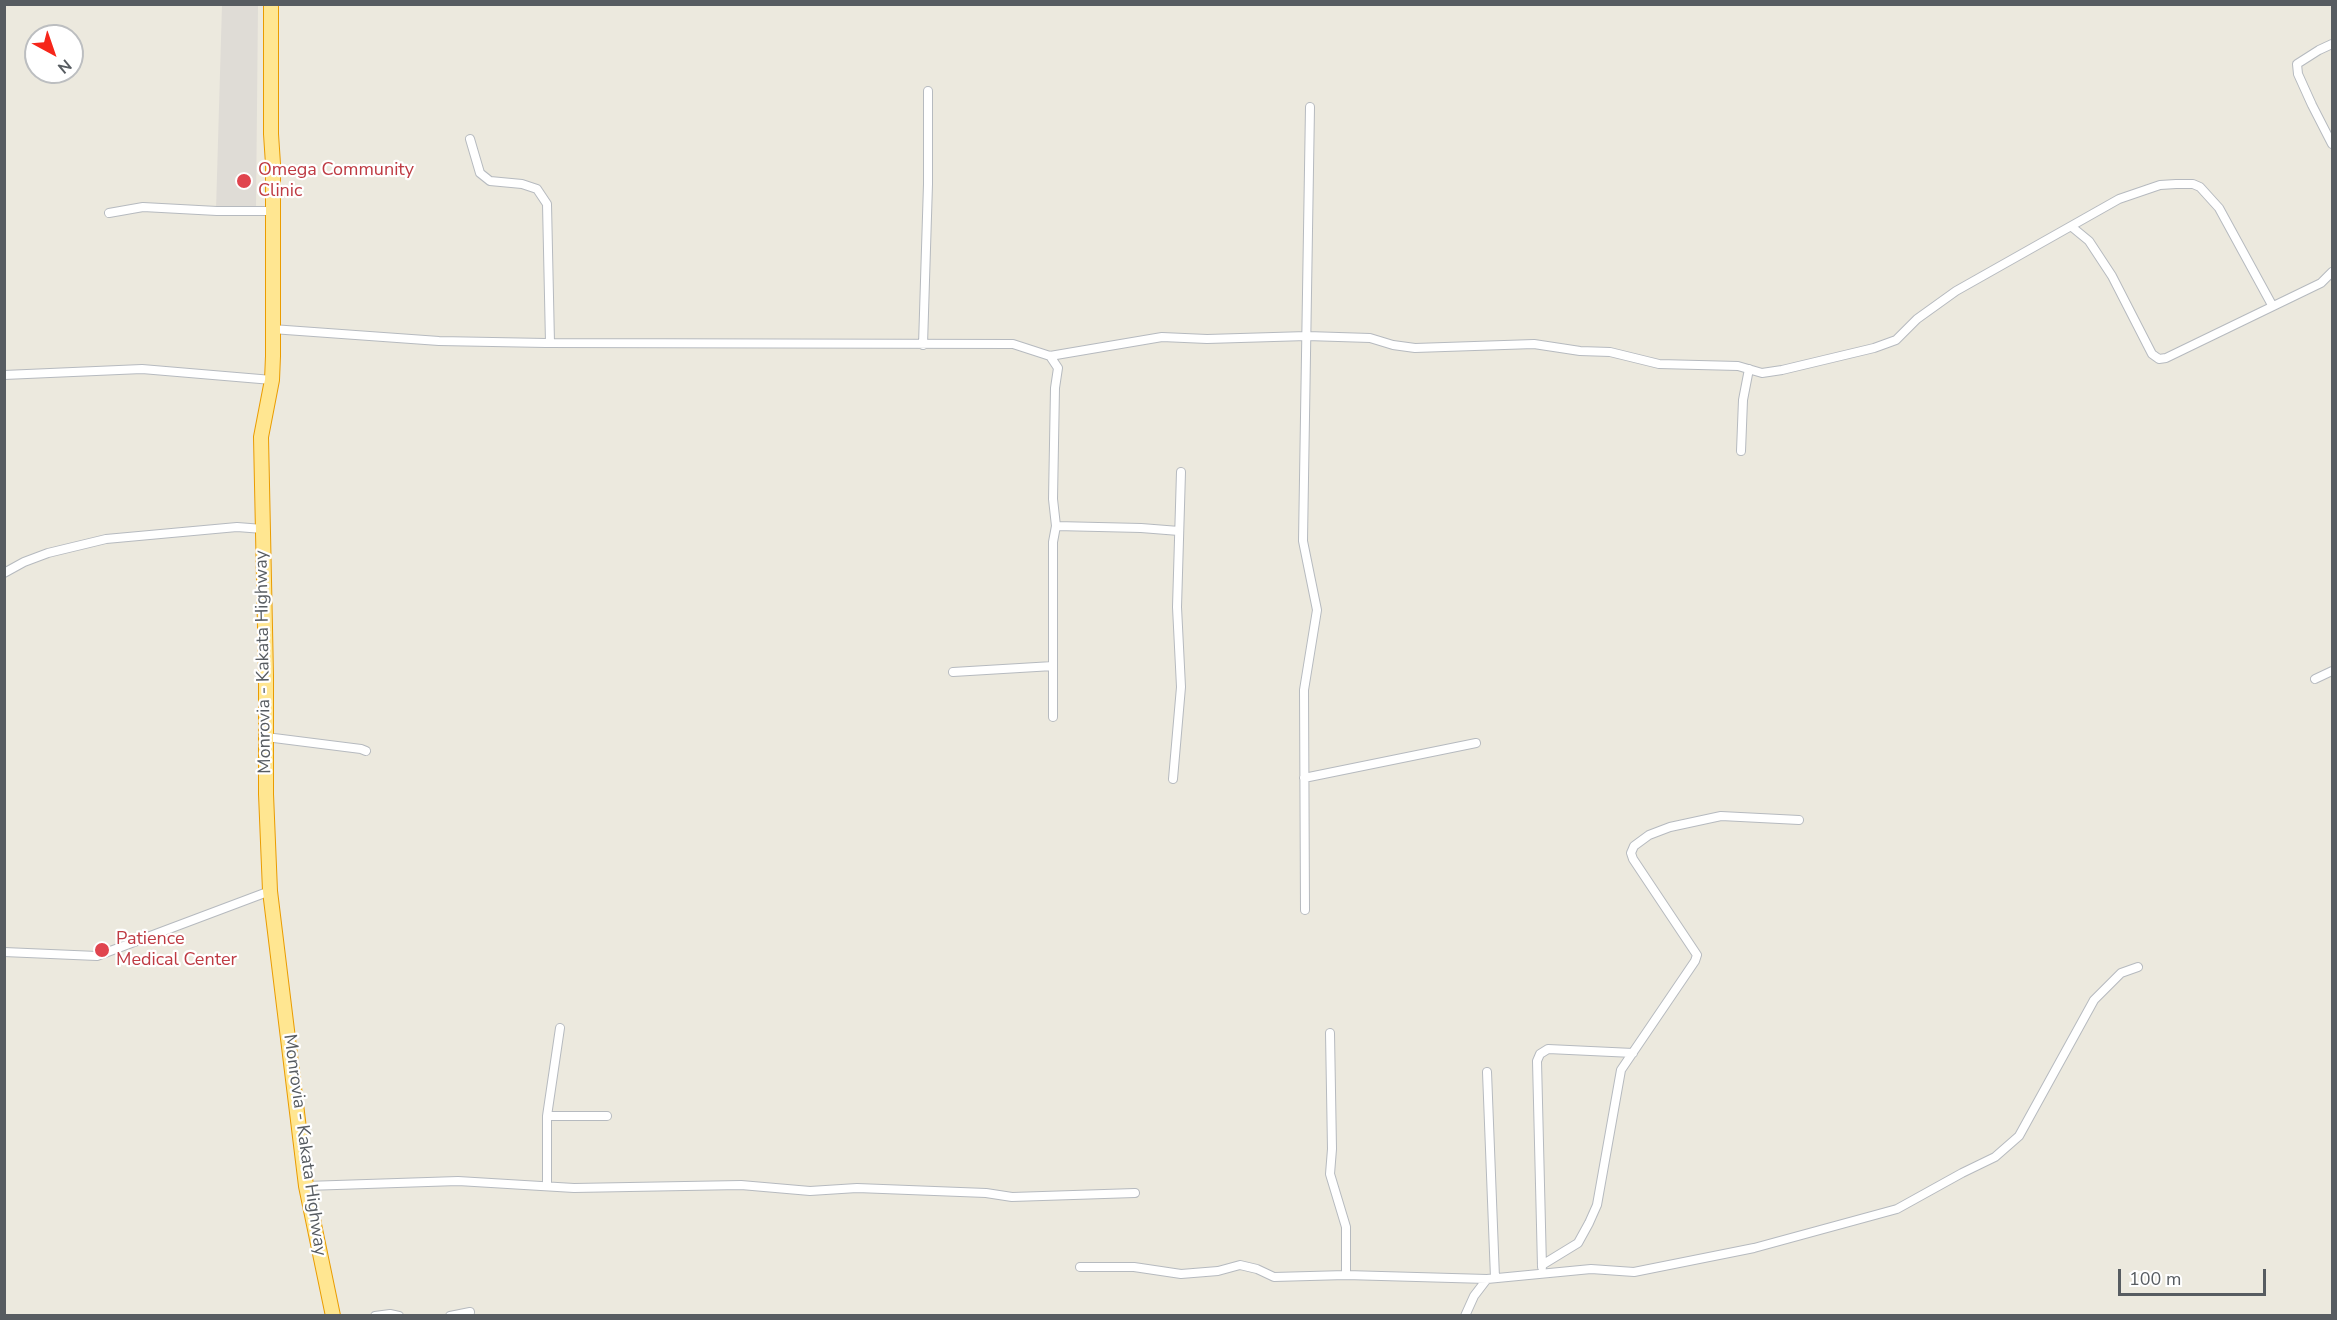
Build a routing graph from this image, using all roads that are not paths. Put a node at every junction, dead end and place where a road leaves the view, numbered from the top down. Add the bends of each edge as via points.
1 (271, 4) edge
2 (2332, 44) edge
3 (928, 91) dead end
4 (1310, 107) dead end
5 (470, 139) dead end
6 (2332, 144) edge
7 (272, 211) junction
8 (109, 213) dead end
9 (2072, 227) junction
10 (2332, 272) edge
11 (2272, 305) junction
12 (272, 328) junction
13 (1307, 336) junction
14 (550, 343) junction
15 (923, 345) junction
16 (1050, 356) junction
17 (1749, 369) junction
18 (4, 375) edge
19 (272, 380) junction
20 (1741, 451) dead end
21 (1181, 472) dead end
22 (1056, 526) junction
23 (263, 529) junction
24 (1179, 531) junction
25 (4, 573) edge
26 (1053, 666) junction
27 (2332, 671) edge
28 (953, 672) dead end
29 (2315, 679) dead end
30 (1053, 717) dead end
31 (266, 737) junction
32 (1476, 743) dead end
33 (366, 752) dead end
34 (1304, 778) junction
35 (1173, 780) dead end
36 (1798, 820) dead end
37 (270, 891) junction
38 (1305, 910) dead end
39 (4, 952) edge
40 (2138, 967) dead end
41 (560, 1029) dead end
42 (1330, 1033) dead end
43 (1633, 1053) junction
44 (1487, 1072) dead end
45 (548, 1116) junction
46 (607, 1116) dead end
47 (547, 1185) junction
48 (306, 1186) junction
49 (1135, 1193) dead end
50 (1542, 1265) junction
51 (1080, 1267) dead end
52 (1346, 1275) junction
53 (1543, 1275) junction
54 (1491, 1278) junction
55 (470, 1312) dead end
56 (333, 1316) edge
57 (375, 1316) edge
58 (399, 1316) edge
59 (450, 1316) edge
60 (1465, 1316) edge

1 - 7 highway, Monrovia - Kakata Highway
2 - 6 street via 2297,64 2298,74
3 - 15 street
4 - 13 street
5 - 14 street via 480,173 490,181 537,189 547,204
7 - 8 street via 143,207
7 - 12 highway, Monrovia - Kakata Highway
9 - 11 street via 2119,199 2143,190 2193,184 2219,208
9 - 11 street via 2089,241 2112,276 2152,354 2159,359
9 - 17 street via 1956,291 1896,340 1782,370 1761,373
10 - 11 street via 2321,282
12 - 14 street via 439,341
12 - 19 highway, Monrovia - Kakata Highway
13 - 16 street via 1162,337
13 - 17 street via 1370,338 1415,348 1534,344 1610,352 1659,364
13 - 34 street via 1303,541 1317,610 1304,690
14 - 15 street
15 - 16 street via 1014,344
16 - 22 street via 1058,368 1053,499
17 - 20 street
18 - 19 street via 142,369
19 - 23 highway, Monrovia - Kakata Highway via 261,438
21 - 24 street
22 - 24 street
22 - 26 street
23 - 25 street via 237,527 106,539 48,554
23 - 31 highway, Monrovia - Kakata Highway
24 - 35 street via 1180,687
26 - 28 street
26 - 30 street
27 - 29 street
31 - 33 street
31 - 37 highway, Monrovia - Kakata Highway
32 - 34 street
34 - 38 street
36 - 43 street via 1721,816 1670,827 1634,846 1632,859 1697,955
37 - 39 street via 97,956
37 - 48 highway, Monrovia - Kakata Highway
40 - 53 street via 2121,974 2094,1000 2019,1136 1995,1157 1897,1209 1754,1248 1634,1272 1592,1269
41 - 45 street
42 - 52 street via 1330,1174 1346,1227
43 - 50 street via 1621,1070 1597,1205 1578,1243
43 - 50 street via 1548,1049 1540,1054 1537,1061
44 - 54 street
45 - 46 street
45 - 47 street
47 - 48 street via 458,1181
47 - 49 street via 741,1185 1012,1197
48 - 56 highway, Monrovia - Kakata Highway
50 - 53 street
51 - 52 street via 1134,1267 1181,1274 1240,1265 1274,1277
52 - 54 street
53 - 54 street
54 - 60 street via 1474,1296
55 - 59 street
57 - 58 street

